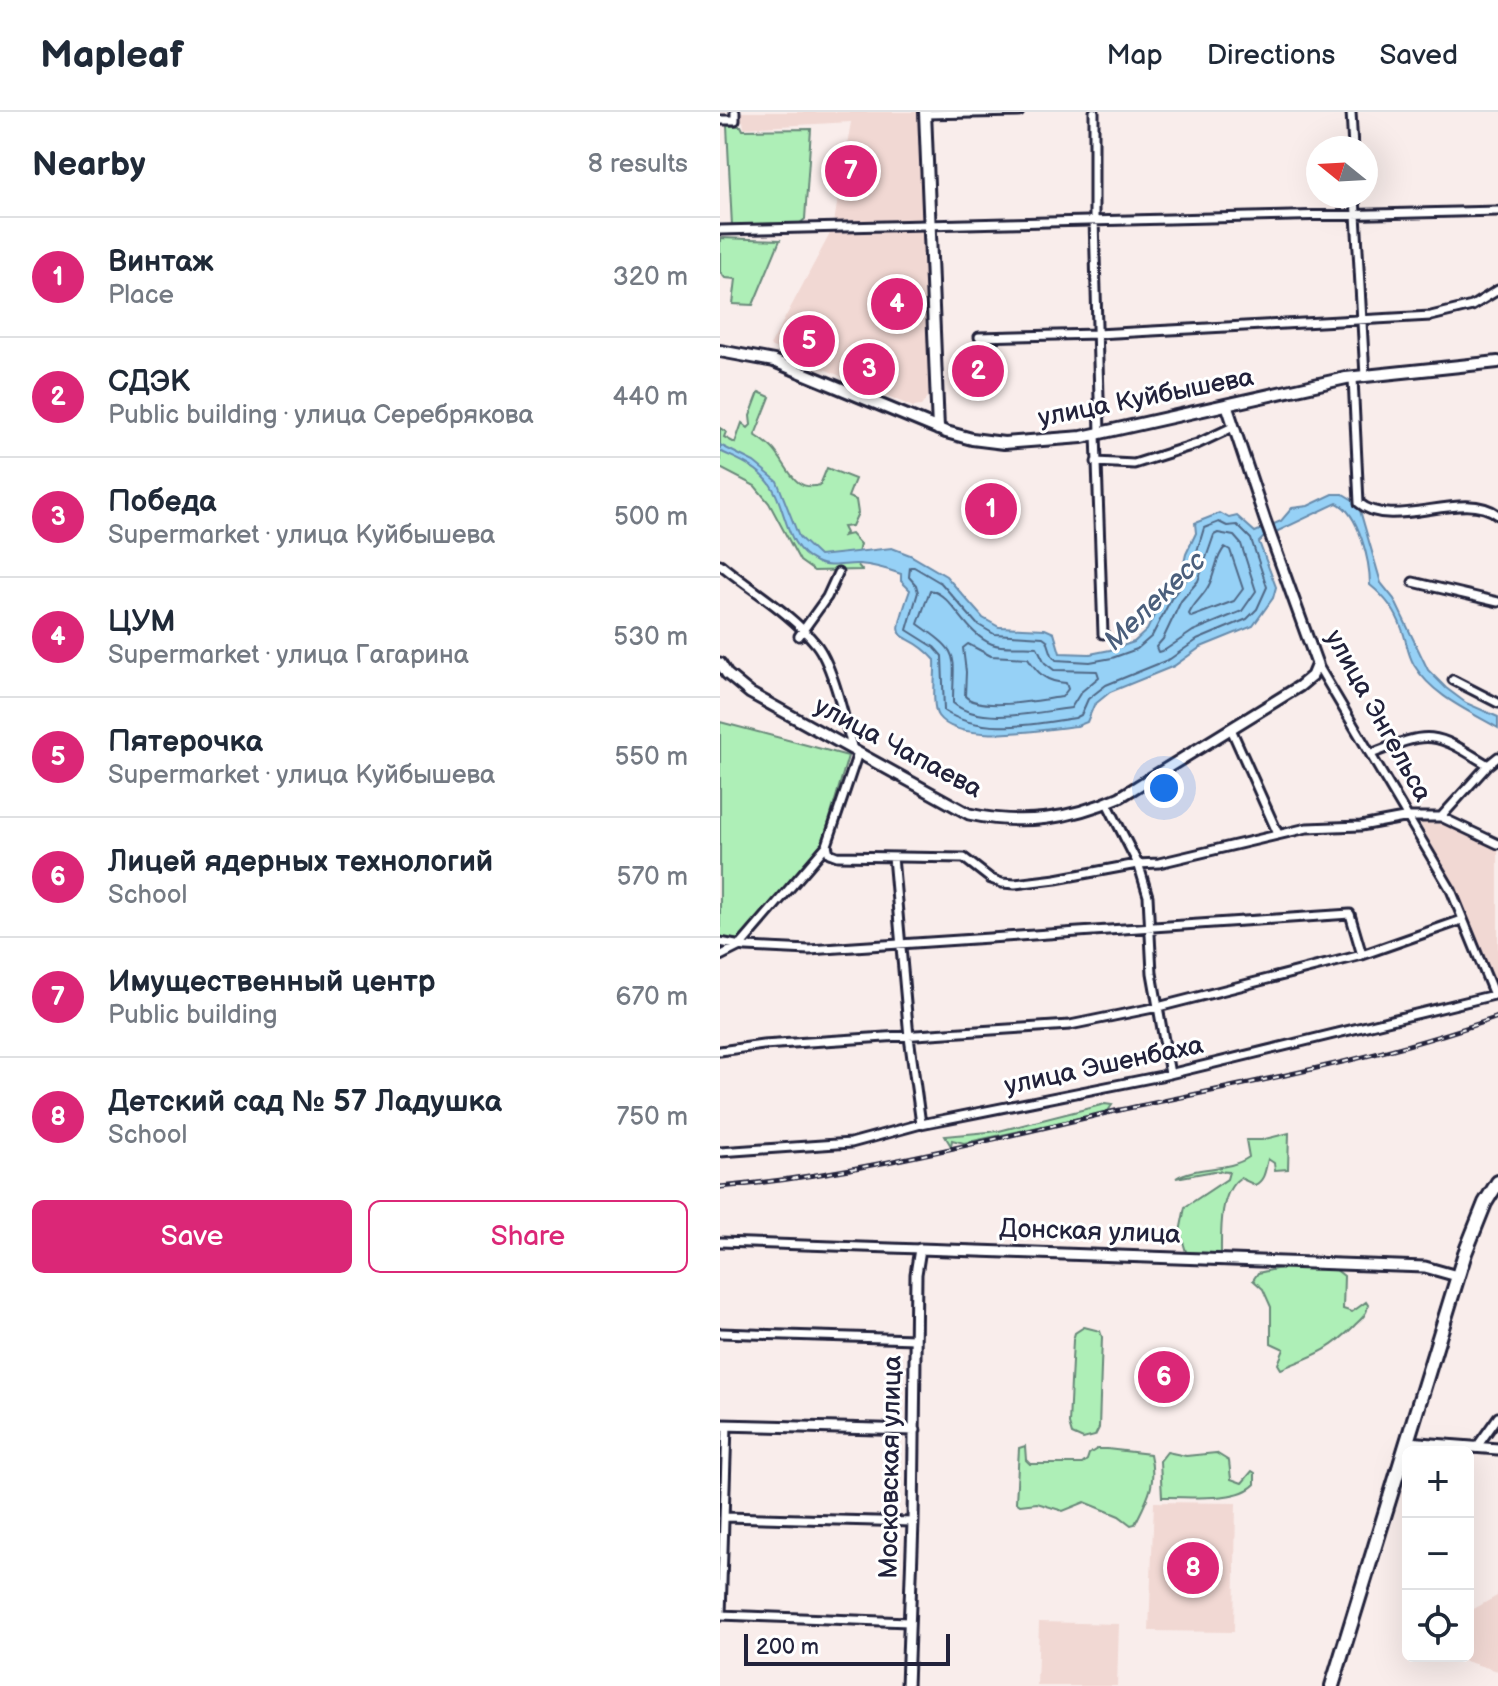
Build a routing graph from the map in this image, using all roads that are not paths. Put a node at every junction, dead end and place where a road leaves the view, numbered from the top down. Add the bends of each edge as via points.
1 (1019, 112) edge
2 (1094, 112) edge
3 (1351, 112) edge
4 (925, 113) edge
5 (735, 116) edge
6 (720, 120) edge
7 (1352, 136) edge
8 (1356, 208) edge
9 (1498, 211) edge
10 (1356, 215) junction
11 (1094, 219) junction
12 (930, 226) junction
13 (720, 230) edge
14 (1498, 290) edge
15 (1360, 319) junction
16 (1097, 334) junction
17 (979, 337) dead end
18 (720, 351) edge
19 (1498, 362) edge
20 (1359, 377) junction
21 (1227, 406) junction
22 (1233, 427) junction
23 (938, 429) junction
24 (1098, 434) junction
25 (1096, 462) junction
26 (1498, 515) edge
27 (720, 564) edge
28 (838, 573) dead end
29 (1413, 582) dead end
30 (1498, 602) edge
31 (801, 633) junction
32 (1103, 634) dead end
33 (720, 663) edge
34 (1317, 664) junction
35 (1453, 680) dead end
36 (1498, 703) edge
37 (1231, 729) junction
38 (856, 751) junction
39 (1371, 754) junction
40 (1498, 757) edge
41 (1488, 765) junction
42 (1107, 803) junction
43 (1409, 817) junction
44 (1441, 817) junction
45 (1278, 834) junction
46 (1498, 844) edge
47 (827, 845) junction
48 (893, 857) junction
49 (1137, 864) junction
50 (1462, 920) junction
51 (1150, 926) junction
52 (720, 942) edge
53 (902, 944) junction
54 (740, 946) junction
55 (1362, 955) junction
56 (720, 956) edge
57 (1494, 995) joint
58 (1158, 1007) junction
59 (909, 1037) junction
60 (720, 1051) edge
61 (1170, 1074) junction
62 (921, 1124) junction
63 (720, 1152) edge
64 (1498, 1182) edge
65 (720, 1242) edge
66 (920, 1249) junction
67 (1457, 1276) junction
68 (720, 1333) edge
69 (915, 1339) junction
70 (1498, 1417) edge
71 (724, 1425) edge
72 (915, 1430) junction
73 (1407, 1442) junction
74 (1476, 1448) junction
75 (1498, 1449) edge
76 (724, 1517) junction
77 (913, 1522) junction
78 (720, 1615) edge
79 (909, 1622) junction
80 (907, 1686) edge
81 (1332, 1686) edge

1 - 4 street
2 - 11 street
3 - 7 street
4 - 12 main road
5 - 6 street
8 - 10 street
9 - 10 street
10 - 11 street
10 - 15 street
11 - 12 street
11 - 16 street
12 - 13 street
12 - 23 main road
14 - 15 street via 1472,306 1431,316
15 - 16 street
15 - 20 street
16 - 17 street
16 - 24 street
18 - 23 main road, улица Куйбышева via 774,361
19 - 20 main road, улица Куйбышева
20 - 21 main road, улица Куйбышева
20 - 26 street via 1359,503 1380,511 1465,507 1488,508
21 - 22 street, улица Энгельса
21 - 24 main road, улица Куйбышева
22 - 25 street via 1134,464
22 - 34 street, улица Энгельса
23 - 24 main road, улица Куйбышева via 1004,443
24 - 25 street
25 - 32 street
27 - 31 street
28 - 31 street
29 - 30 street
31 - 38 street via 818,645
33 - 38 street, улица Чапаева via 750,693
34 - 37 street, улица Чапаева via 1300,686
34 - 39 street, улица Энгельса
35 - 36 street
37 - 42 street, улица Чапаева
37 - 45 street
38 - 42 street, улица Чапаева via 969,814 994,820 1028,822
38 - 47 street
39 - 41 street via 1412,737 1436,736
39 - 43 street, улица Энгельса
40 - 41 street
41 - 44 street
42 - 49 street
43 - 44 street
43 - 45 street
43 - 50 street, улица Энгельса
44 - 46 street
45 - 49 street
47 - 48 street via 837,856
47 - 54 street
48 - 49 street via 964,858 991,879 1015,884
48 - 53 street
49 - 51 street via 1148,896
50 - 55 street
50 - 57 street, улица Энгельса
51 - 53 street
51 - 55 street via 1350,914
51 - 58 street
52 - 54 street
53 - 54 street via 809,950
53 - 59 street
54 - 56 street
55 - 58 street
57 - 61 street, улица Эшенбаха
58 - 59 street via 1070,1025
58 - 61 street
59 - 60 street
59 - 62 street
61 - 62 street, улица Эшенбаха
62 - 63 street, улица Эшенбаха via 851,1143
64 - 67 highway
65 - 66 street, Донская улица
66 - 67 street, Донская улица via 1425,1267
66 - 69 street, Московская улица
67 - 73 highway
68 - 69 street
69 - 72 street, Московская улица
70 - 74 street
71 - 72 street
71 - 76 street
72 - 77 street, Московская улица
73 - 74 street
73 - 81 highway
74 - 75 street
76 - 77 street
76 - 78 street
77 - 79 street, Московская улица
78 - 79 street
79 - 80 street, Московская улица

